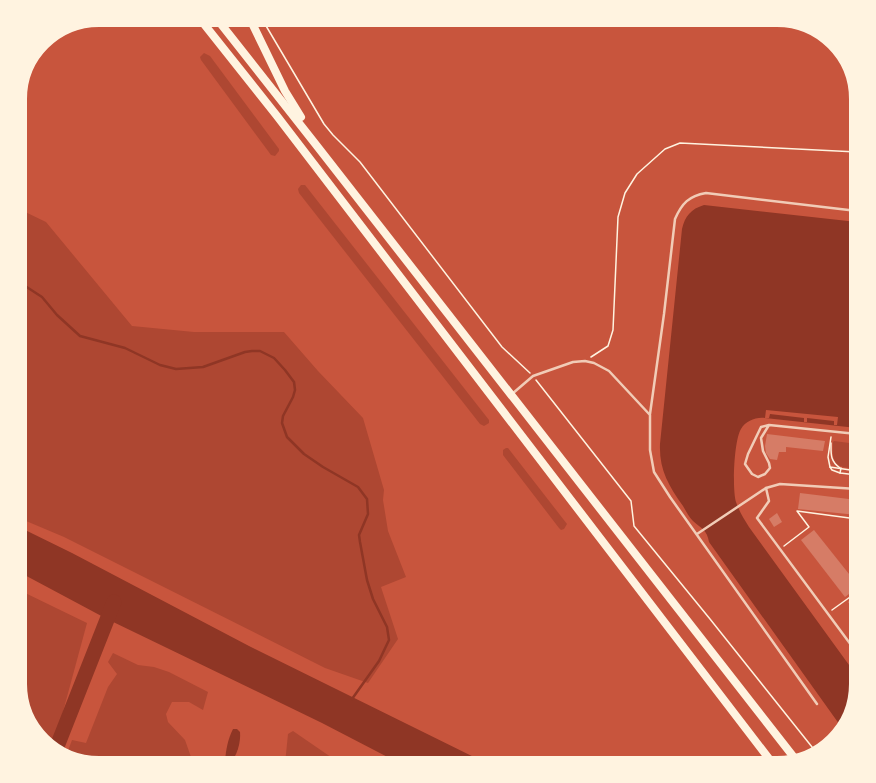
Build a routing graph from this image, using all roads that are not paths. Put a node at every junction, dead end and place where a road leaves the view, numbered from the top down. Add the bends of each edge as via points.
1 (206, 26) edge
2 (223, 26) edge
3 (253, 26) edge
4 (317, 146) junction
5 (850, 209) edge
6 (512, 395) junction
7 (650, 415) junction
8 (769, 425) junction
9 (850, 433) edge
10 (766, 488) junction
11 (850, 489) edge
12 (698, 534) junction
13 (850, 644) edge
14 (817, 704) dead end
15 (793, 756) edge
16 (768, 757) edge

1 - 16 highway
2 - 4 highway
3 - 4 highway via 285,91
4 - 6 highway
5 - 7 lane via 706,193 694,195 686,201 675,219
6 - 7 lane via 533,376 573,362 585,361 609,371
6 - 15 highway
7 - 12 lane via 650,450 654,472
8 - 8 lane via 761,438 762,451 770,468 758,477 752,474 745,464 761,427
8 - 9 lane
10 - 11 lane via 780,484
10 - 12 lane
10 - 13 lane via 769,501 757,518
12 - 14 lane

